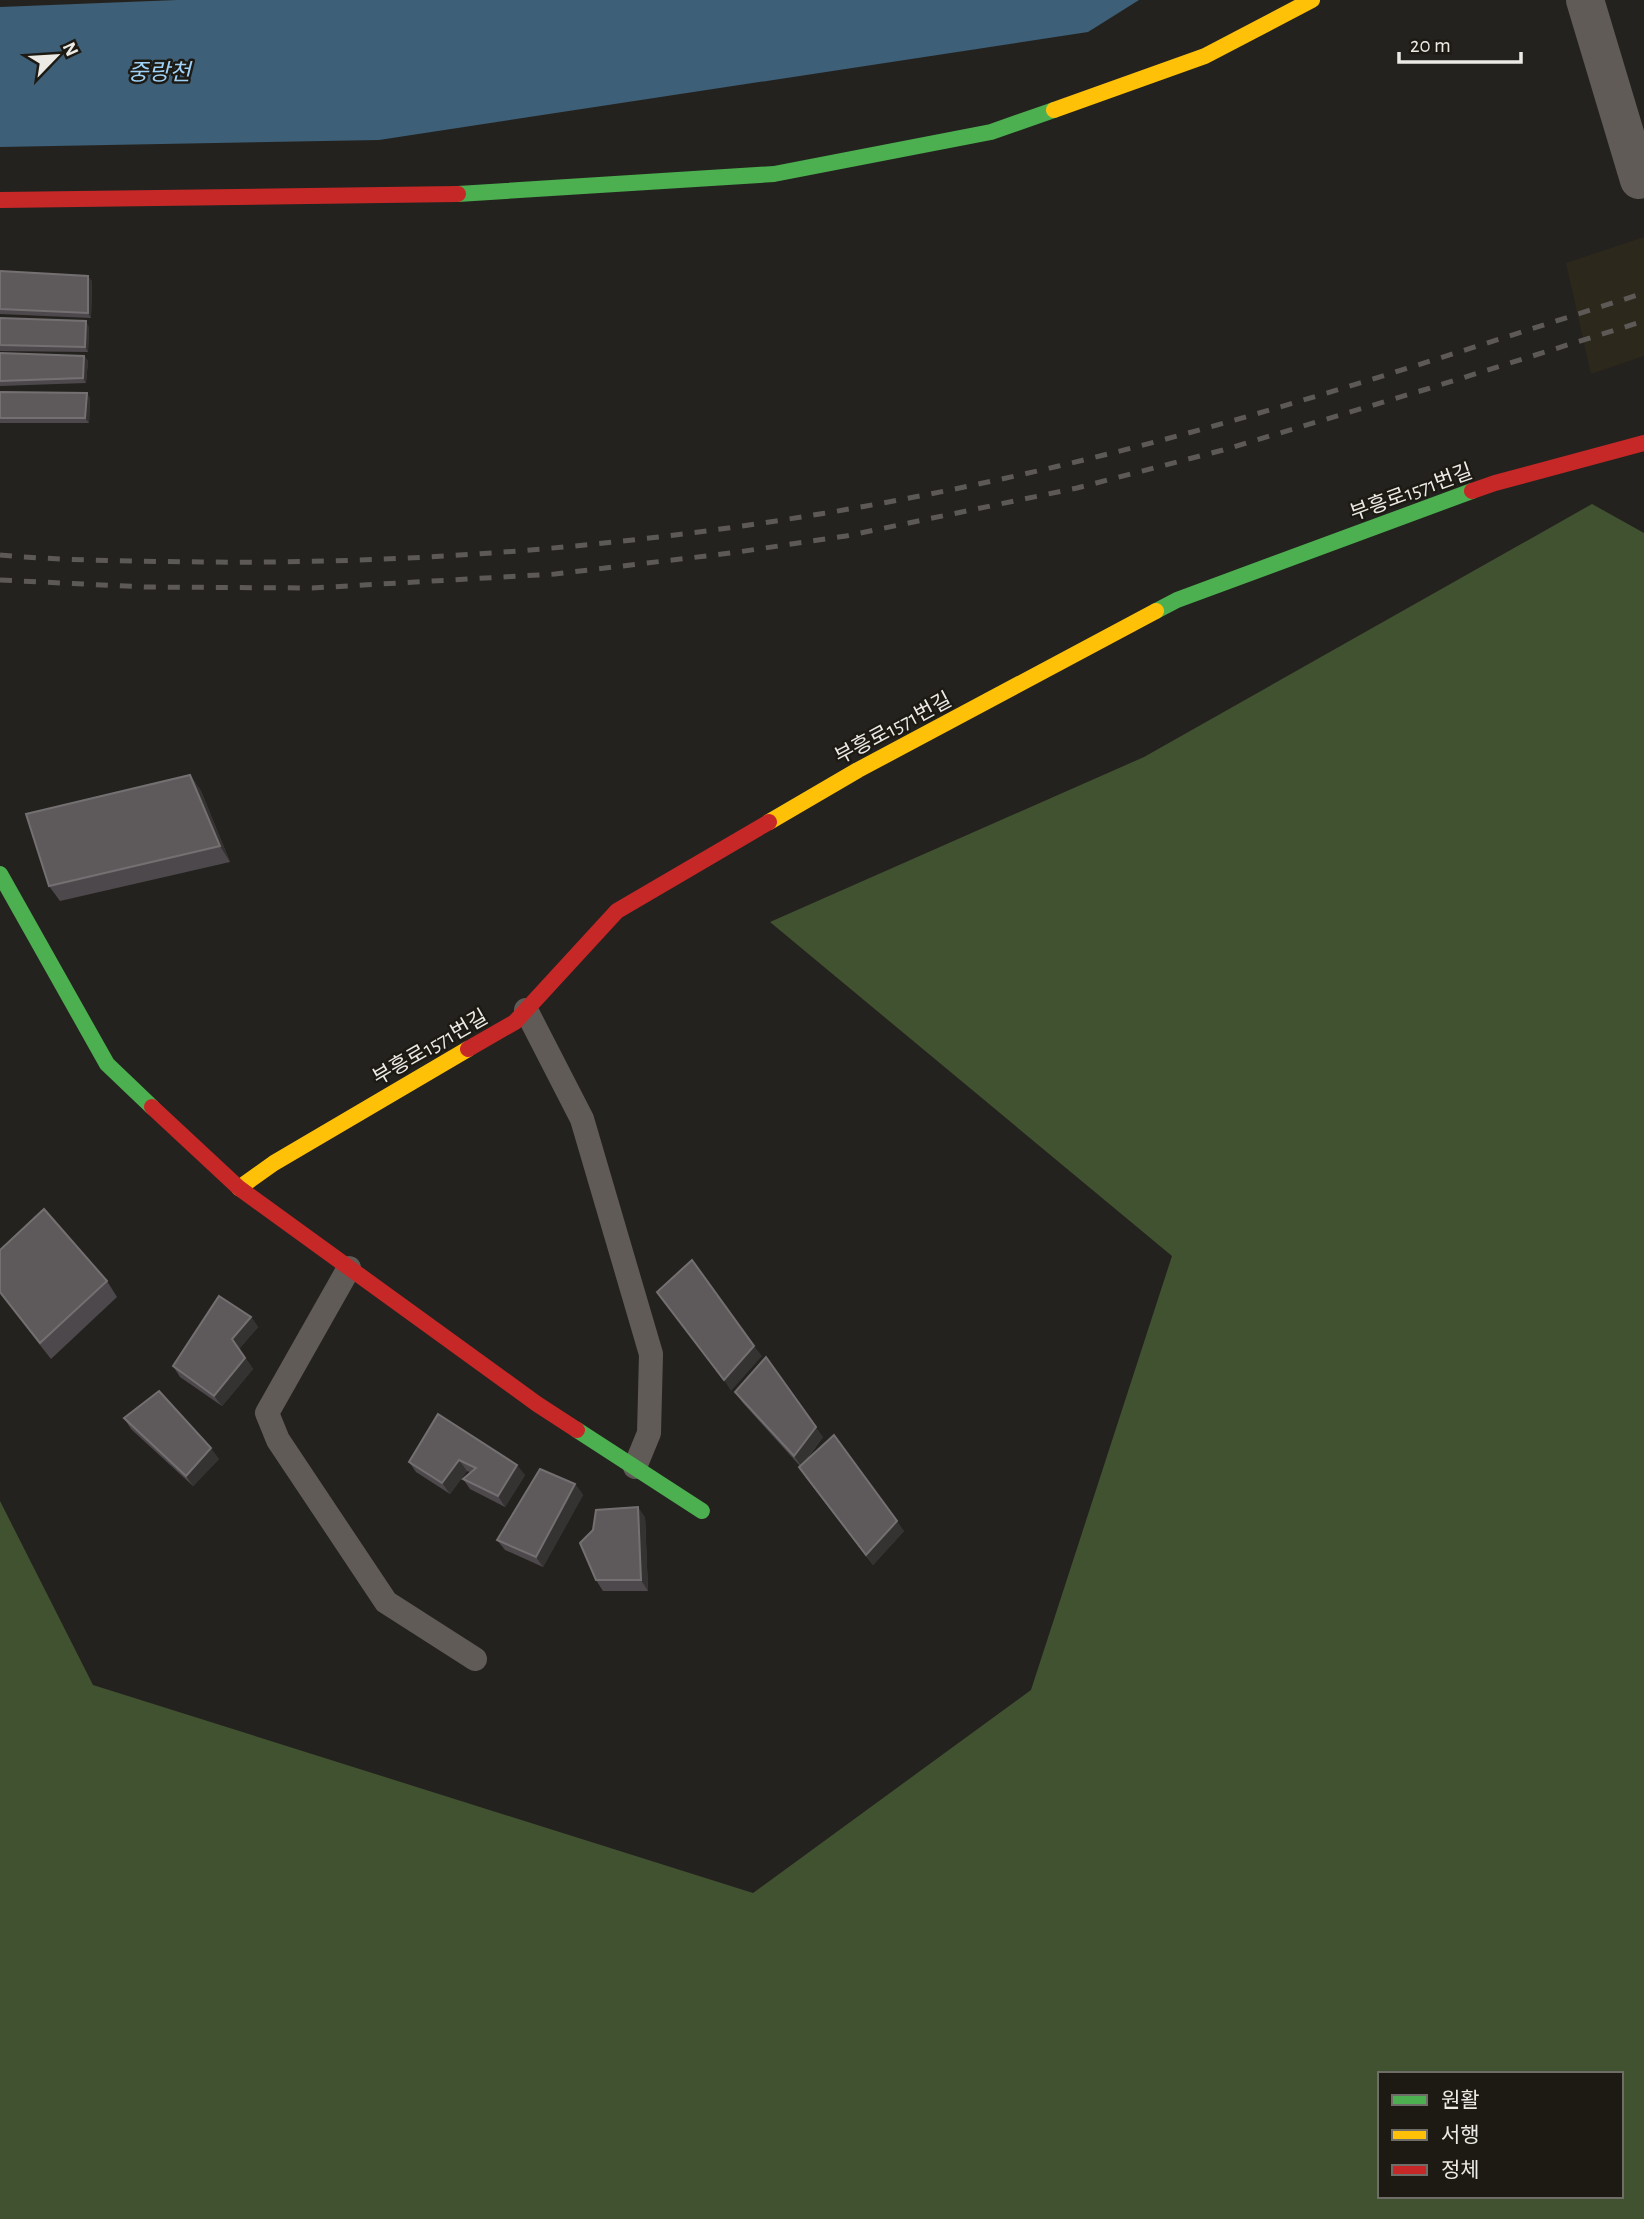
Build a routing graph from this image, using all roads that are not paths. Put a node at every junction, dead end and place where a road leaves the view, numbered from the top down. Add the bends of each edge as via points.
1 (1312, 0) edge
2 (1585, 0) edge
3 (1639, 180) dead end
4 (0, 200) edge
5 (1644, 443) edge
6 (0, 874) edge
7 (526, 1010) junction
8 (239, 1188) junction
9 (349, 1268) junction
10 (635, 1467) junction
11 (702, 1511) dead end
12 (475, 1659) dead end

1 - 4 street via 1205,56 991,132 774,174 428,196
2 - 3 street
5 - 7 street, 부흥로1571번길 via 1495,483 1177,600 858,770 617,911
6 - 8 street via 107,1064
7 - 8 street, 부흥로1571번길 via 514,1022
7 - 10 lane via 582,1119 651,1354 649,1433
8 - 9 street
9 - 10 street via 537,1404
9 - 12 lane via 267,1413 278,1440 386,1602
10 - 11 street

